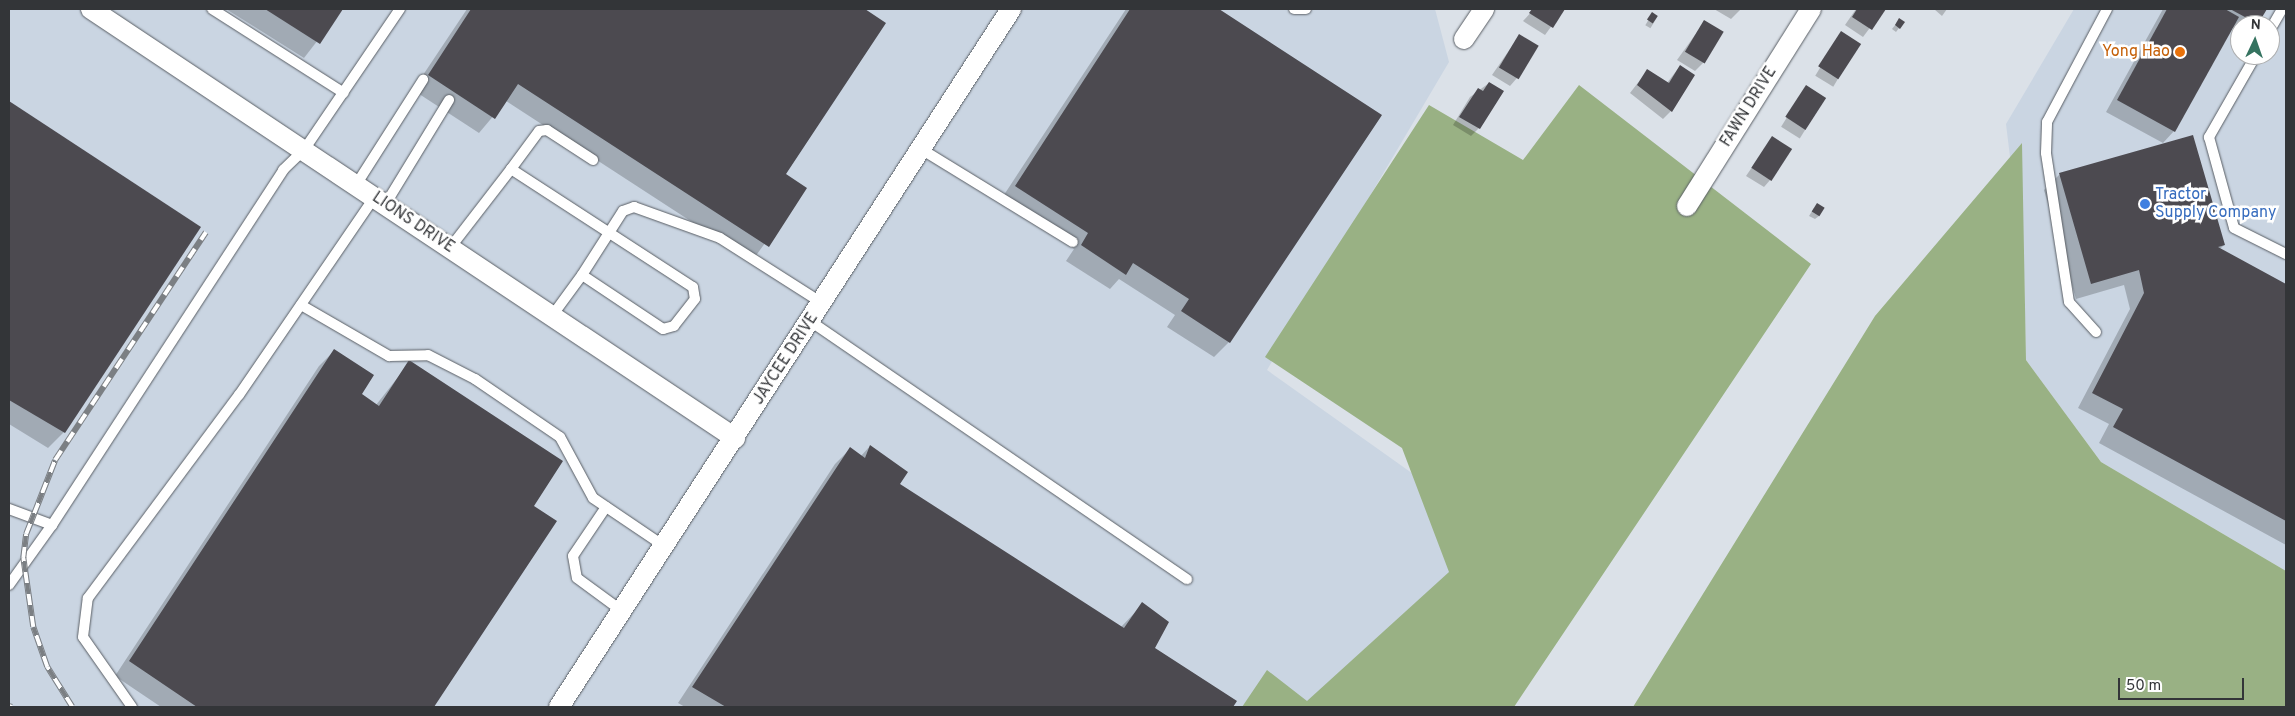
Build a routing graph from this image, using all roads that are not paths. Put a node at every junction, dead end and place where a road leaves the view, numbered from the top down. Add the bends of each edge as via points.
1 (91, 9) edge
2 (212, 9) edge
3 (400, 9) edge
4 (1011, 9) edge
5 (1294, 9) edge
6 (1306, 9) edge
7 (1484, 9) edge
8 (1811, 9) edge
9 (2107, 9) edge
10 (1464, 39) dead end
11 (2250, 65) edge
12 (423, 80) dead end
13 (344, 93) junction
14 (449, 100) dead end
15 (921, 149) junction
16 (304, 150) junction
17 (593, 160) dead end
18 (510, 169) junction
19 (356, 186) junction
20 (380, 201) junction
21 (1687, 206) dead end
22 (608, 233) junction
23 (1073, 242) dead end
24 (450, 248) junction
25 (2286, 254) edge
26 (582, 275) junction
27 (822, 303) junction
28 (300, 305) junction
29 (552, 316) junction
30 (810, 321) junction
31 (2096, 332) dead end
32 (735, 438) junction
33 (606, 507) junction
34 (9, 509) edge
35 (52, 525) junction
36 (664, 546) junction
37 (1187, 579) dead end
38 (9, 586) edge
39 (622, 611) junction
40 (132, 707) edge
41 (559, 707) edge

1 - 16 street, LIONS DRIVE
2 - 13 lane
3 - 13 lane
4 - 15 street, JAYCEE DRIVE
5 - 6 lane
7 - 10 street
8 - 21 street, FAWN DRIVE
9 - 31 lane via 2047,122 2046,153 2069,302
11 - 25 lane via 2209,137 2234,228
12 - 19 lane
13 - 16 lane
14 - 20 lane
15 - 23 lane
15 - 27 street, JAYCEE DRIVE
16 - 19 street, LIONS DRIVE
16 - 35 lane via 283,170
17 - 18 lane via 547,130 539,131
18 - 22 lane
18 - 24 lane
19 - 20 street, LIONS DRIVE
20 - 24 street, LIONS DRIVE
20 - 28 lane
22 - 26 lane
22 - 26 lane via 693,287 695,299 674,326 663,329
22 - 27 lane via 623,211 634,207 720,238
24 - 29 street, LIONS DRIVE
26 - 29 lane
27 - 30 street, JAYCEE DRIVE
28 - 33 lane via 389,356 428,355 475,379 560,437 593,498
28 - 40 lane via 88,598 83,637
29 - 32 street, LIONS DRIVE
30 - 32 street, JAYCEE DRIVE
30 - 37 lane
32 - 36 street, JAYCEE DRIVE
33 - 36 lane
33 - 39 lane via 573,556 577,578
34 - 35 lane
35 - 38 lane
36 - 39 street, JAYCEE DRIVE
39 - 41 street, JAYCEE DRIVE

